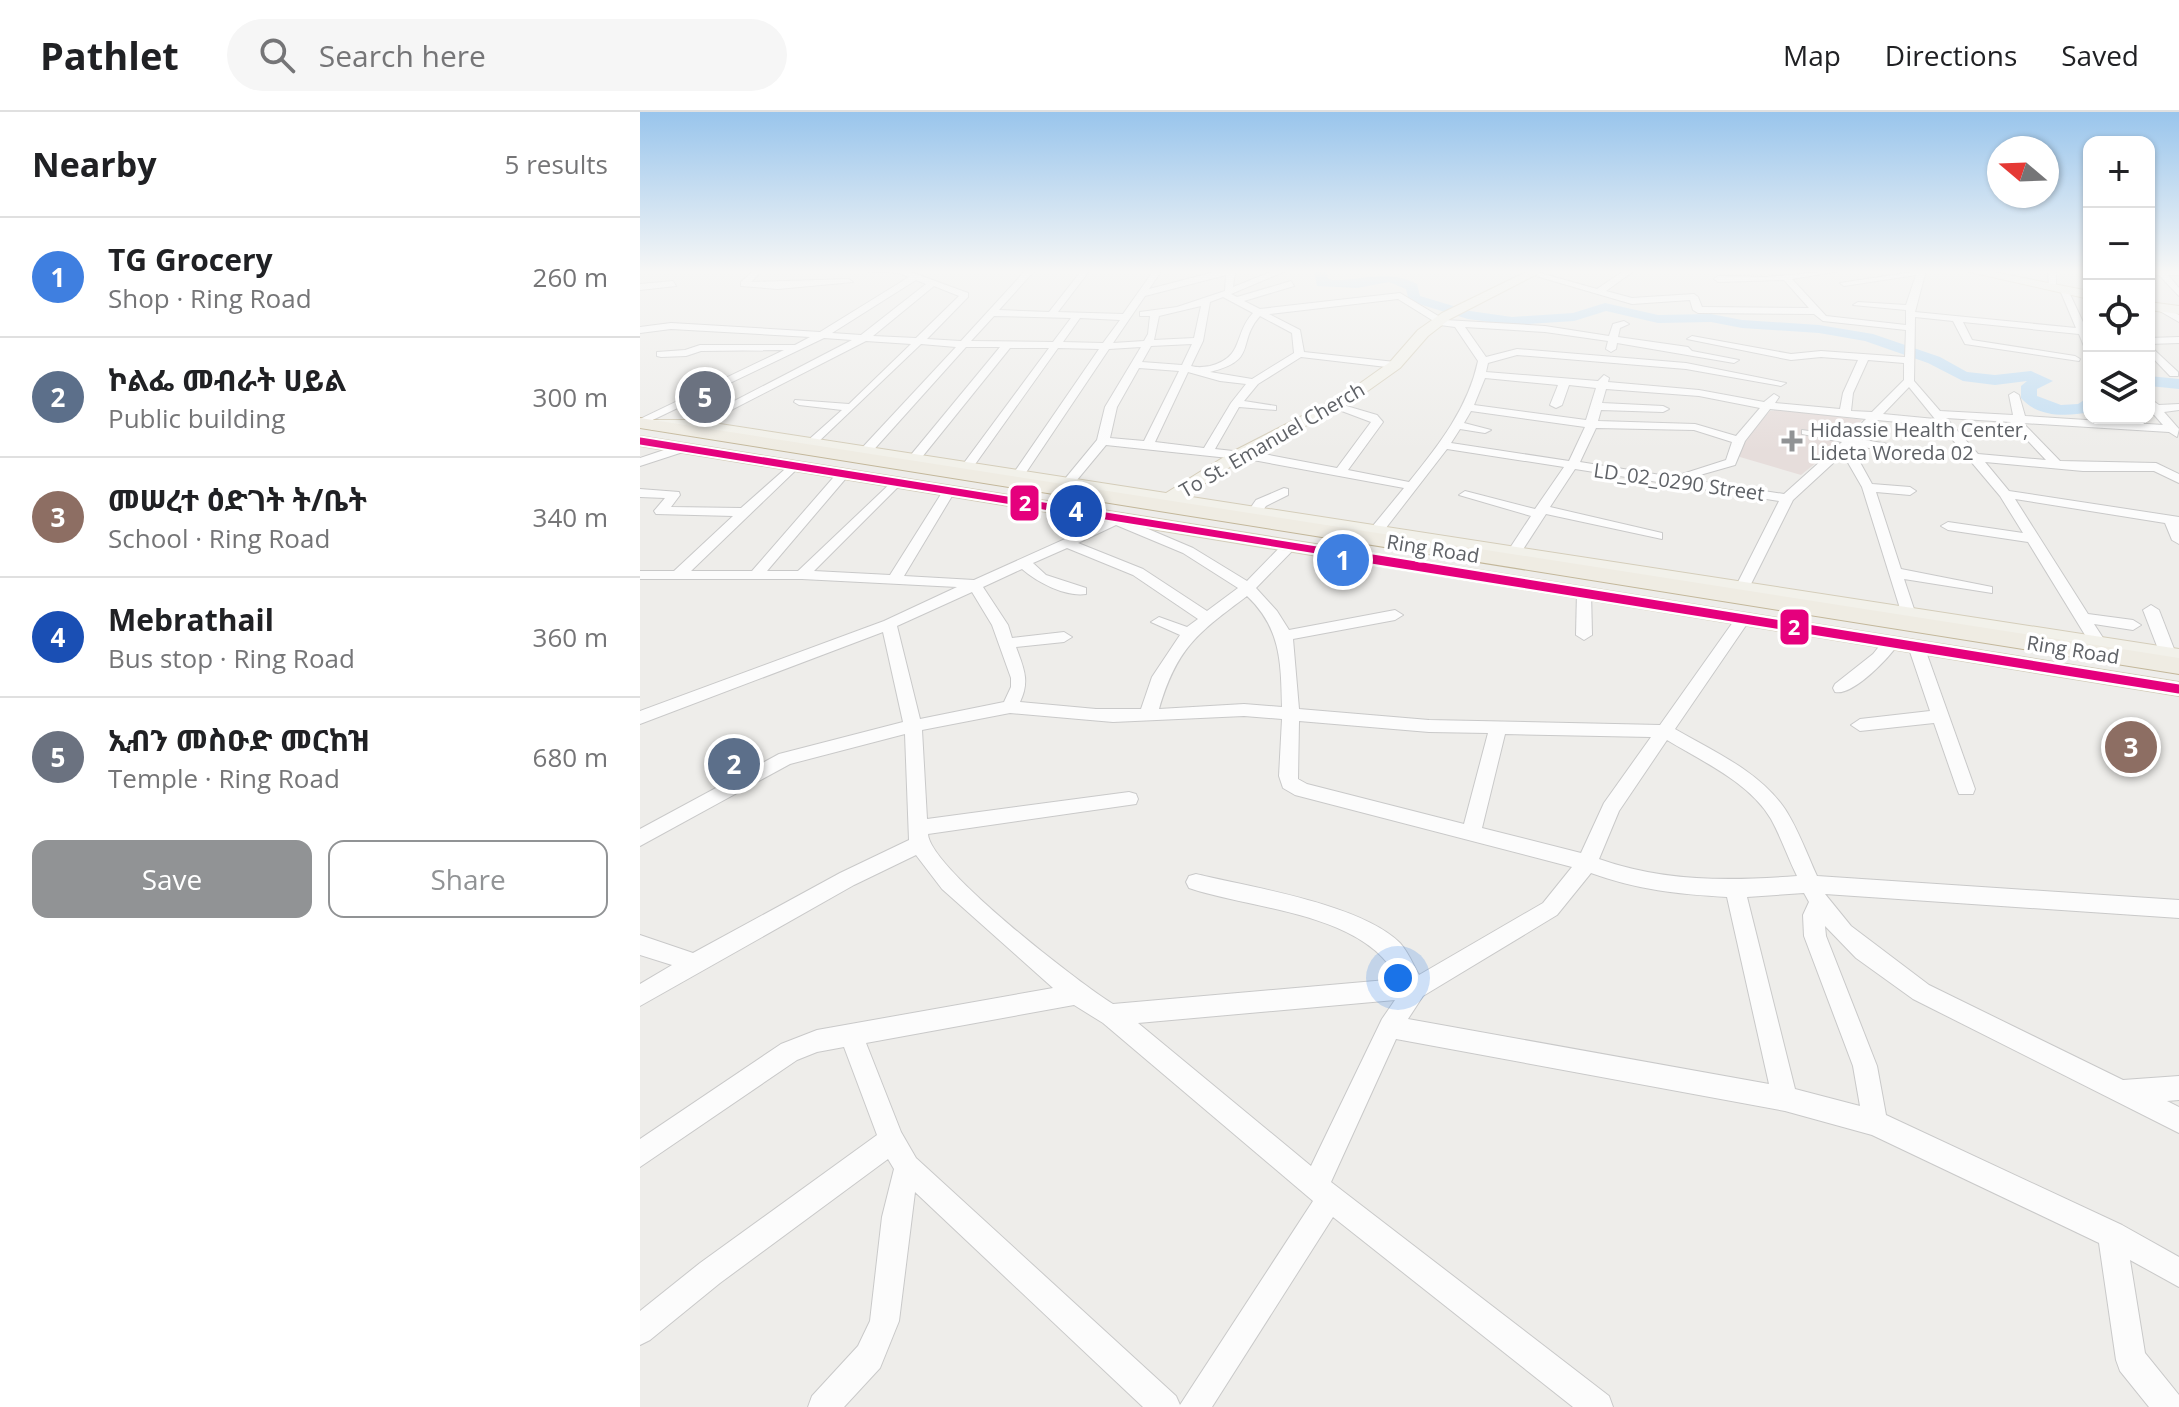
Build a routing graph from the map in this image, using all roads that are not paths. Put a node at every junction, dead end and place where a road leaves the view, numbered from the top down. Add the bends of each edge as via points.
1 (731, 330) edge
2 (830, 330) edge
3 (875, 330) edge
4 (930, 330) edge
5 (976, 330) edge
6 (1068, 330) edge
7 (1116, 330) edge
8 (1153, 330) edge
9 (1200, 330) edge
10 (1246, 330) edge
11 (1294, 330) edge
12 (1437, 330) edge
13 (1439, 330) edge
14 (1462, 330) edge
15 (1553, 330) edge
16 (1614, 330) edge
17 (1911, 330) edge
18 (1962, 330) edge
19 (2020, 330) edge
20 (2044, 330) edge
21 (819, 337) junction
22 (1612, 337) junction
23 (2083, 338) edge
24 (862, 339) junction
25 (2179, 340) edge
26 (1198, 341) junction
27 (2155, 341) edge
28 (918, 342) junction
29 (1691, 342) junction
30 (1547, 343) dead end
31 (962, 344) junction
32 (1007, 345) junction
33 (1058, 345) junction
34 (1147, 345) junction
35 (799, 346) junction
36 (1105, 346) junction
37 (2153, 352) edge
38 (2031, 353) junction
39 (661, 354) dead end
40 (1299, 354) junction
41 (1541, 354) junction
42 (1908, 354) junction
43 (1791, 357) junction
44 (1864, 357) junction
45 (2075, 359) dead end
46 (1734, 360) dead end
47 (1483, 361) junction
48 (1609, 361) junction
49 (1138, 365) junction
50 (1395, 365) junction
51 (1686, 366) junction
52 (1186, 368) junction
53 (1201, 371) junction
54 (2174, 374) dead end
55 (1481, 375) junction
56 (1254, 382) junction
57 (1781, 383) junction
58 (1564, 384) junction
59 (1914, 386) junction
60 (1602, 387) junction
61 (1684, 393) junction
62 (2014, 395) dead end
63 (799, 402) dead end
64 (1236, 403) junction
65 (1556, 405) dead end
66 (2155, 405) edge
67 (1596, 406) junction
68 (1769, 406) junction
69 (850, 407) junction
70 (2179, 407) edge
71 (1272, 408) dead end
72 (1343, 408) junction
73 (1663, 409) dead end
74 (2155, 409) edge
75 (1845, 414) junction
76 (1979, 416) junction
77 (1875, 417) junction
78 (1942, 418) junction
79 (1458, 420) junction
80 (2017, 420) junction
81 (1500, 422) dead end
82 (1591, 424) junction
83 (694, 425) junction
84 (642, 430) edge
85 (1806, 432) dead end
86 (2175, 432) edge
87 (1481, 433) dead end
88 (1739, 440) junction
89 (1103, 441) junction
90 (811, 443) junction
91 (1847, 443) junction
92 (1148, 445) junction
93 (1443, 445) junction
94 (1884, 447) dead end
95 (679, 449) junction
96 (1208, 451) junction
97 (865, 452) junction
98 (1245, 456) junction
99 (1977, 458) junction
100 (914, 459) junction
101 (1829, 461) junction
102 (640, 462) edge
103 (2057, 465) junction
104 (793, 466) junction
105 (1571, 466) junction
106 (967, 467) junction
107 (1858, 467) junction
108 (1341, 472) junction
109 (843, 474) junction
110 (1019, 474) junction
111 (1674, 478) junction
112 (2179, 479) edge
113 (896, 482) junction
114 (1068, 483) junction
115 (1411, 486) junction
116 (1868, 487) junction
117 (949, 491) junction
118 (1910, 491) dead end
119 (1284, 492) dead end
120 (640, 493) edge
121 (2005, 494) junction
122 (1465, 495) dead end
123 (1787, 498) junction
124 (1176, 501) junction
125 (1540, 511) junction
126 (745, 512) junction
127 (1254, 513) junction
128 (1120, 519) junction
129 (2174, 520) edge
130 (1948, 526) dead end
131 (1377, 530) junction
132 (1657, 536) dead end
133 (2033, 539) junction
134 (2174, 542) edge
135 (1067, 543) junction
136 (1291, 544) junction
137 (1515, 551) junction
138 (1023, 562) junction
139 (1897, 573) junction
140 (640, 575) edge
141 (756, 575) junction
142 (802, 575) junction
143 (677, 576) junction
144 (896, 578) junction
145 (974, 584) junction
146 (1249, 587) junction
147 (1742, 588) junction
148 (1987, 590) dead end
149 (1081, 591) dead end
150 (1584, 591) junction
151 (2151, 610) dead end
152 (1395, 615) dead end
153 (1908, 615) junction
154 (1207, 618) junction
155 (1743, 618) junction
156 (2082, 618) junction
157 (1159, 622) dead end
158 (889, 624) junction
159 (2133, 625) dead end
160 (1189, 633) junction
161 (1584, 635) dead end
162 (1284, 636) junction
163 (1064, 637) dead end
164 (1008, 643) junction
165 (1891, 643) junction
166 (2099, 644) junction
167 (1916, 646) junction
168 (2175, 659) edge
169 (2179, 677) edge
170 (1841, 688) dead end
171 (2179, 689) edge
172 (1010, 707) junction
173 (1293, 713) junction
174 (1148, 715) junction
175 (1940, 716) junction
176 (640, 718) edge
177 (1860, 725) dead end
178 (913, 726) junction
179 (1498, 728) junction
180 (1665, 731) junction
181 (1966, 789) dead end
182 (1129, 799) dead end
183 (1471, 834) junction
184 (918, 836) junction
185 (640, 838) edge
186 (1587, 863) junction
187 (1196, 882) dead end
188 (1735, 889) junction
189 (1814, 893) junction
190 (2179, 909) edge
191 (640, 945) edge
192 (695, 963) junction
193 (1415, 989) junction
194 (1076, 994) junction
195 (640, 996) edge
196 (1111, 1015) junction
197 (1390, 1027) junction
198 (850, 1033) junction
199 (2179, 1088) edge
200 (2122, 1091) junction
201 (1785, 1099) junction
202 (2179, 1120) edge
203 (1875, 1123) junction
204 (892, 1140) junction
205 (640, 1154) edge
206 (907, 1167) junction
207 (1322, 1192) junction
208 (2112, 1235) junction
209 (2179, 1273) edge
210 (640, 1330) edge
211 (823, 1407) edge
212 (1165, 1407) edge
213 (1194, 1407) edge
214 (1598, 1407) edge
215 (2169, 1407) edge

1 - 21 street
2 - 21 street
3 - 24 street
4 - 28 street
5 - 31 street
6 - 33 street
7 - 36 street
8 - 34 street
9 - 26 street
10 - 53 street via 1239,354 1225,365
11 - 40 street
12 - 50 main road, To St. Emanuel Cherch
13 - 72 main road, To St. Emanuel Cherch via 1394,373
14 - 47 street
15 - 22 street
16 - 22 street
17 - 42 street
18 - 38 street via 1968,342
19 - 38 street
20 - 23 street
21 - 24 street
21 - 35 street
22 - 29 street
22 - 48 street
24 - 28 street
24 - 83 street
25 - 27 street
26 - 34 street
26 - 52 street
28 - 31 street
28 - 69 street
29 - 43 street
29 - 46 street
29 - 51 street
30 - 41 street
31 - 32 street
31 - 97 street
32 - 33 street
32 - 100 street
33 - 36 street
33 - 106 street
34 - 36 street
34 - 49 street
35 - 39 street
35 - 84 street
36 - 110 street
37 - 54 street
38 - 45 street
40 - 50 street
40 - 56 street
41 - 47 street via 1510,353
41 - 48 street
42 - 44 street
42 - 59 street
43 - 44 street
43 - 57 street
44 - 75 street
47 - 55 street
48 - 51 street
48 - 60 street
49 - 52 street
49 - 89 street via 1111,407
50 - 98 main road, To St. Emanuel Cherch via 1350,397
51 - 57 street
51 - 61 street
52 - 53 street
52 - 92 street
53 - 56 street
55 - 58 street
55 - 79 street
56 - 64 street
57 - 68 street
58 - 60 street
58 - 65 street
59 - 76 street
59 - 77 street
59 - 78 street
60 - 61 street
60 - 67 street
61 - 68 street
62 - 80 street
63 - 69 street
64 - 71 street
64 - 96 street
66 - 70 street
67 - 73 street
67 - 82 street
68 - 75 street
68 - 88 street
69 - 90 street
72 - 98 main road, To St. Emanuel Cherch
72 - 108 street via 1377,422
74 - 86 street
75 - 77 street
76 - 78 street
76 - 80 street
77 - 78 street
77 - 91 street
78 - 99 street
79 - 81 street
79 - 82 street
79 - 87 street
79 - 93 street
80 - 86 street
80 - 103 street
82 - 88 street via 1695,427
82 - 105 street
83 - 84 main road
83 - 90 main road
84 - 95 main road
84 - 168 highway, Ring Road
84 - 169 highway, Ring Road
85 - 91 street
88 - 111 street via 1726,465
89 - 92 street
89 - 114 street
90 - 97 main road
91 - 94 street
91 - 101 street
91 - 107 street
92 - 96 street
93 - 105 street, LD_02_0290 Street
93 - 115 street
95 - 102 street
95 - 104 main road
96 - 98 street
97 - 100 main road
98 - 108 street
98 - 124 main road, To St. Emanuel Cherch
99 - 103 street
99 - 121 street
100 - 106 main road
101 - 107 street
101 - 123 street
103 - 112 street via 2156,467
104 - 109 main road
104 - 126 street
105 - 111 street, LD_02_0290 Street
105 - 125 street
106 - 110 main road
107 - 116 street
108 - 115 street
109 - 113 main road
109 - 141 street
110 - 114 main road
111 - 123 street, LD_02_0290 Street
113 - 117 main road
113 - 142 street
114 - 124 main road
115 - 131 street
116 - 118 street
116 - 139 street
117 - 128 main road
117 - 144 street
119 - 127 street via 1261,503
120 - 126 street via 674,495 661,511
121 - 129 street
121 - 133 street
122 - 125 street
123 - 147 street
124 - 127 main road
125 - 132 street via 1631,537
125 - 137 street
126 - 143 street
127 - 131 main road
128 - 135 street
128 - 136 main road
128 - 146 street
129 - 134 street
130 - 133 street
131 - 137 main road
133 - 156 street
135 - 138 street
135 - 154 street via 1138,572
136 - 146 street
136 - 150 main road
137 - 147 main road
138 - 145 street
138 - 149 street via 1041,578
139 - 148 street
139 - 153 street
140 - 143 street
141 - 142 street
141 - 143 street
142 - 144 street
144 - 145 street
145 - 158 street
145 - 164 street
146 - 154 street
146 - 162 street
147 - 153 main road
150 - 155 main road
150 - 161 street
151 - 168 street
152 - 162 street
153 - 166 main road
154 - 160 street
155 - 165 main road
155 - 180 street
156 - 159 street
156 - 166 street
157 - 160 street
158 - 176 street
158 - 178 street
160 - 174 street via 1160,677
162 - 173 street
163 - 164 street
164 - 172 street via 1019,678
165 - 167 main road
165 - 170 street
166 - 168 main road
167 - 171 main road
167 - 175 street
172 - 174 street via 1084,716
172 - 178 street
173 - 174 street
173 - 179 street
173 - 183 street via 1290,783 1359,807
175 - 177 street
175 - 181 street
178 - 184 street
178 - 185 street via 785,759
179 - 180 street
179 - 183 street
180 - 186 street via 1611,808
180 - 189 street via 1760,792 1778,814
182 - 184 street
183 - 186 street
184 - 192 street
184 - 194 street via 949,883
186 - 188 street via 1659,884
186 - 193 street via 1550,909
187 - 193 street via 1373,936 1397,957
188 - 189 street
188 - 201 street
189 - 190 street
189 - 200 street via 1843,933 1921,992
189 - 203 street via 1815,936 1865,1066
191 - 192 street
192 - 195 street
193 - 196 street
193 - 197 street
194 - 196 street
194 - 198 street
196 - 207 street
197 - 201 street
197 - 207 street
198 - 204 street
198 - 205 street via 789,1052
199 - 200 street
200 - 202 street
201 - 203 street
203 - 208 street
204 - 206 street
204 - 210 street
206 - 211 street via 884,1321 869,1357
206 - 212 street
207 - 213 street
207 - 214 street
208 - 209 street
208 - 215 street via 2131,1360

